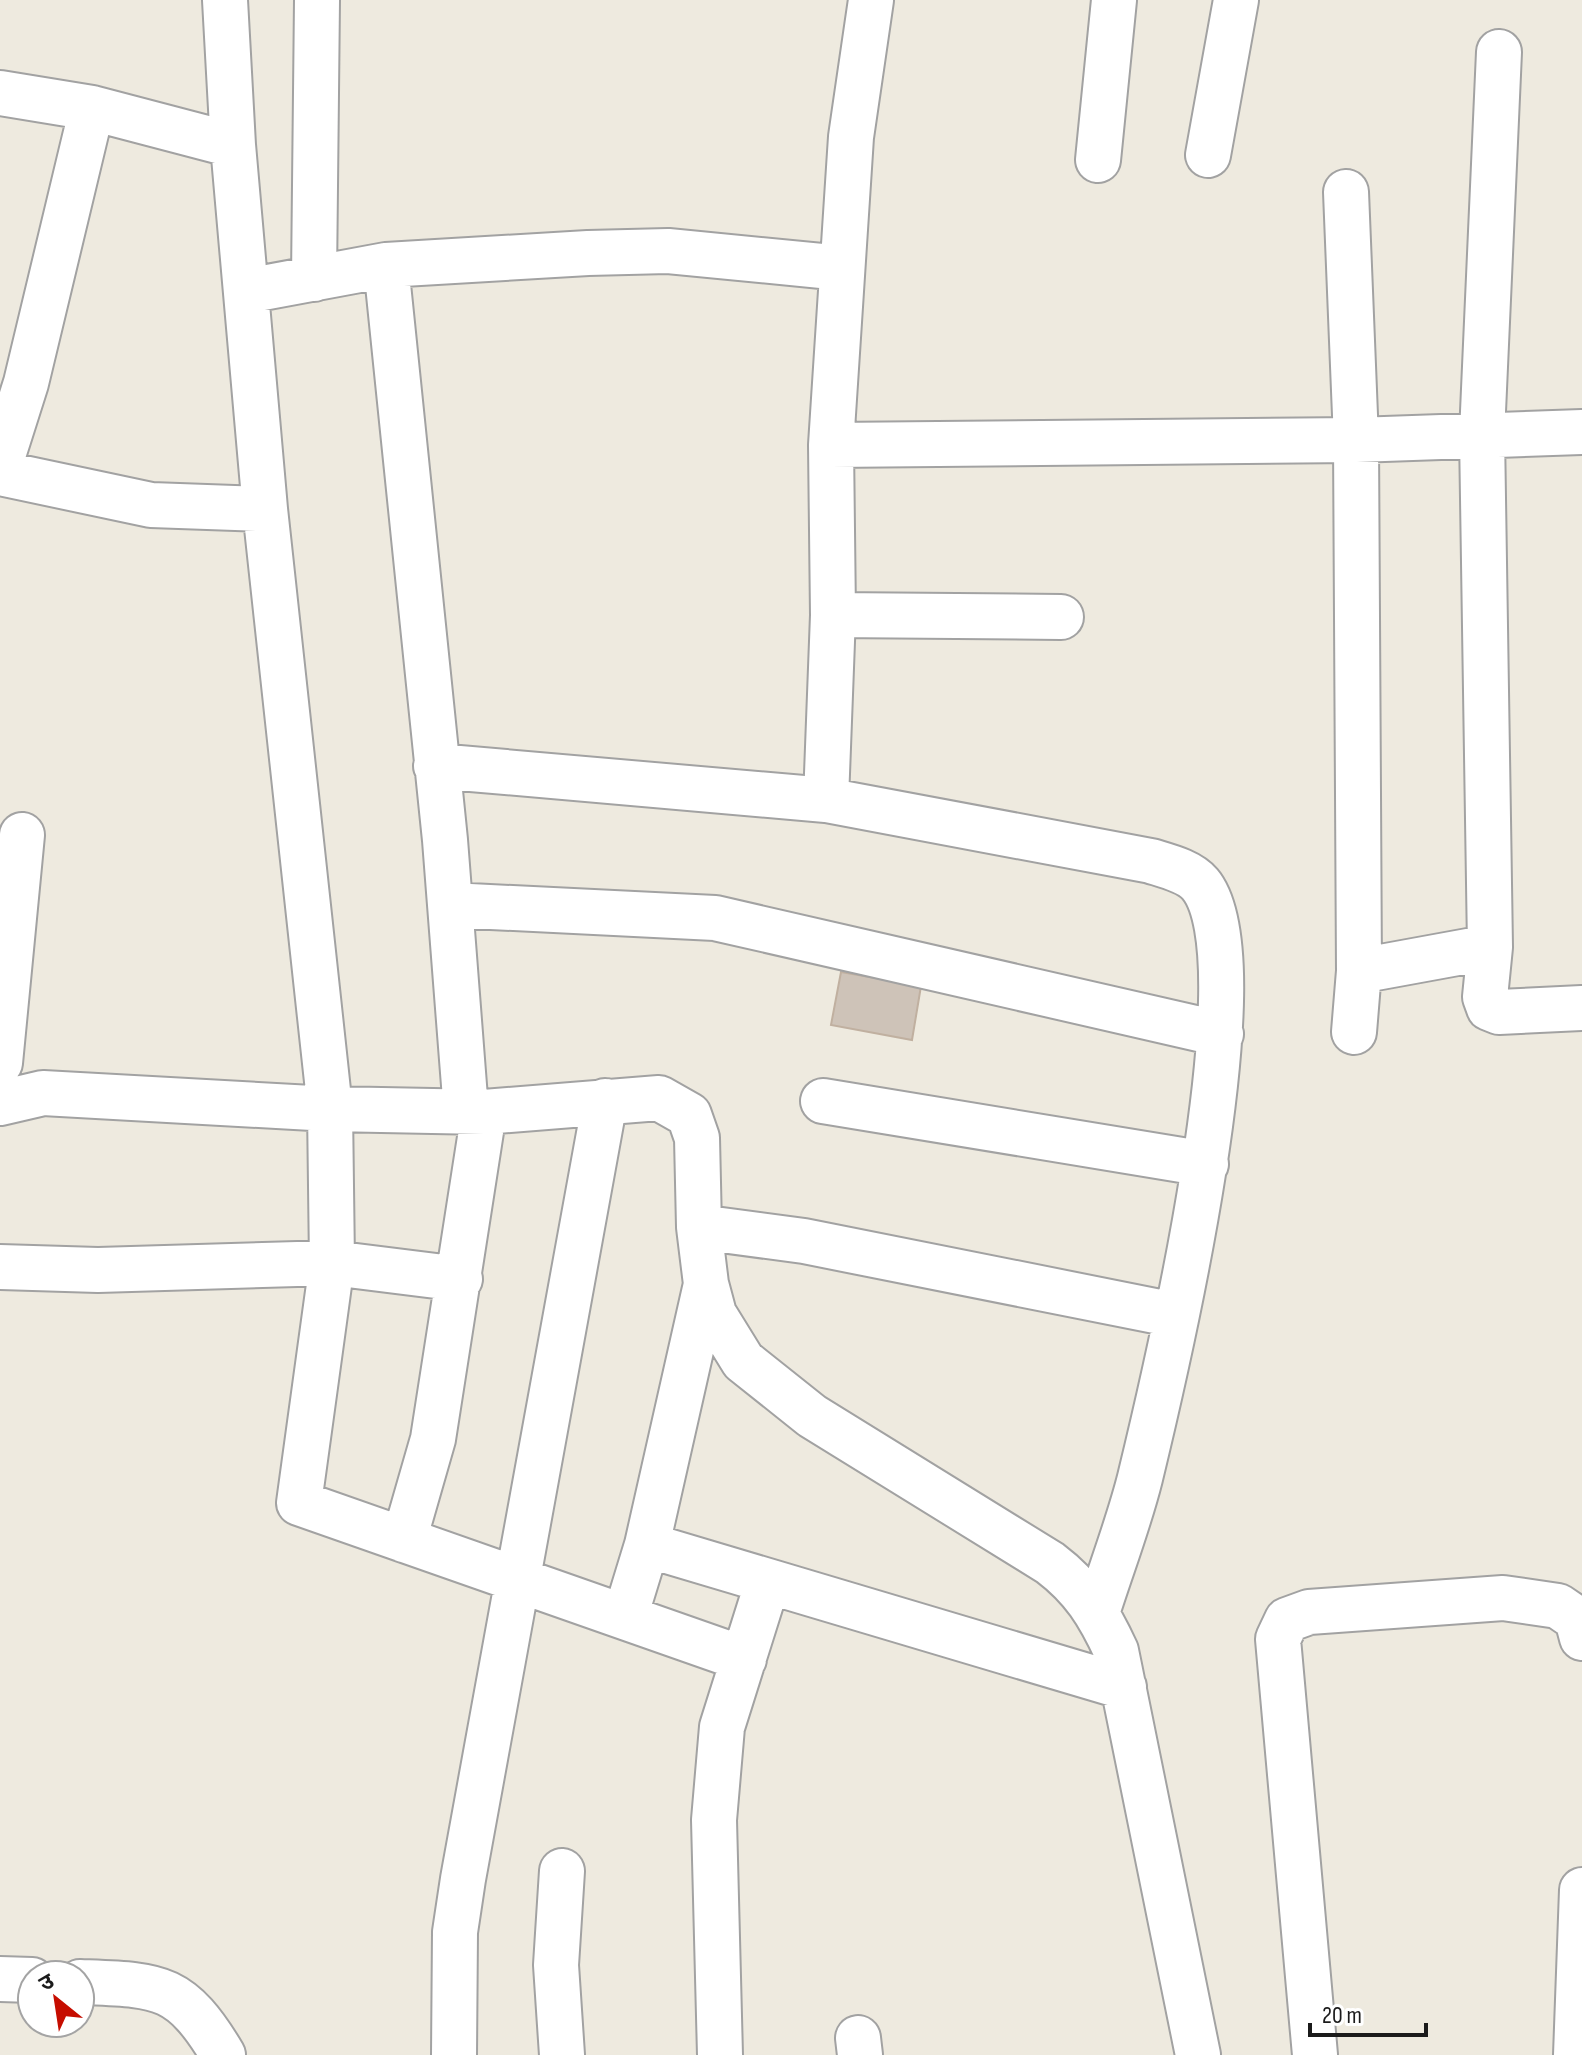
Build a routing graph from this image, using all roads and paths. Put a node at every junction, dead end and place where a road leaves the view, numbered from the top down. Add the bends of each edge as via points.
1 (225, 0) edge
2 (317, 0) edge
3 (871, 0) edge
4 (1114, 0) edge
5 (1236, 0) edge
6 (1499, 52) dead end
7 (0, 93) edge
8 (92, 108) junction
9 (233, 145) junction
10 (1208, 155) dead end
11 (1098, 160) dead end
12 (1346, 192) dead end
13 (386, 265) junction
14 (842, 268) junction
15 (314, 279) junction
16 (246, 291) junction
17 (1582, 432) edge
18 (1482, 434) junction
19 (1356, 440) junction
20 (831, 445) junction
21 (0, 465) edge
22 (0, 473) edge
23 (265, 509) junction
24 (833, 615) junction
25 (1061, 617) dead end
26 (436, 766) junction
27 (826, 800) junction
28 (22, 835) dead end
29 (450, 905) junction
30 (1490, 947) junction
31 (1359, 971) junction
32 (1582, 1008) edge
33 (1354, 1032) dead end
34 (1221, 1034) junction
35 (0, 1063) edge
36 (605, 1101) junction
37 (823, 1101) dead end
38 (0, 1103) edge
39 (330, 1109) junction
40 (475, 1112) junction
41 (1206, 1164) junction
42 (699, 1227) junction
43 (332, 1263) junction
44 (0, 1267) edge
45 (460, 1279) junction
46 (706, 1284) junction
47 (1175, 1315) junction
48 (404, 1540) junction
49 (647, 1545) junction
50 (518, 1580) junction
51 (767, 1584) junction
52 (1098, 1610) junction
53 (625, 1617) junction
54 (1582, 1638) edge
55 (744, 1659) junction
56 (1124, 1687) junction
57 (562, 1871) dead end
58 (1582, 1890) edge
59 (96, 1983) edge
60 (223, 2055) edge
61 (454, 2055) edge
62 (562, 2055) edge
63 (720, 2055) edge
64 (1198, 2055) edge
65 (1315, 2055) edge
66 (1576, 2055) edge

1 - 9 street
2 - 15 street
3 - 14 street via 851,137
4 - 11 street
5 - 10 street
6 - 18 street
7 - 8 street
8 - 9 street
8 - 21 street via 26,383
9 - 16 street
12 - 19 street
13 - 14 street via 668,251
13 - 15 street
13 - 26 street
14 - 20 street
15 - 16 street
16 - 23 street
17 - 18 street
18 - 19 street
18 - 30 street
19 - 20 street
19 - 31 street
20 - 24 street
22 - 23 street via 151,505
23 - 39 street
24 - 25 street
24 - 27 street
26 - 27 street
26 - 29 street
27 - 34 street via 1182,871 1200,884 1213,911 1222,953
28 - 35 street
29 - 34 street via 715,918
29 - 40 street
30 - 31 street
30 - 32 street via 1485,997 1494,1011
31 - 33 street
34 - 41 street
36 - 40 street
36 - 42 street via 659,1098 689,1115 697,1138
36 - 50 street
37 - 41 street
38 - 39 street via 43,1093
39 - 40 street
39 - 43 street
40 - 45 street
41 - 47 street
42 - 46 street
42 - 47 street via 881,1255
43 - 44 street via 98,1270
43 - 45 street
43 - 48 street via 299,1503
45 - 48 street via 433,1439
46 - 49 street
46 - 52 street via 714,1314 743,1361 812,1416 1050,1563
47 - 52 street via 1139,1479
48 - 50 street
49 - 51 street
49 - 53 street
50 - 53 street
50 - 61 street via 455,1932
51 - 55 street
51 - 56 street
52 - 56 street
53 - 55 street
54 - 65 street via 1577,1619 1558,1606 1503,1598 1309,1612 1287,1620 1278,1639
55 - 63 street via 722,1727 714,1820
56 - 64 street
57 - 62 street via 556,1965
58 - 66 street
59 - 60 street via 154,1986 178,1997

